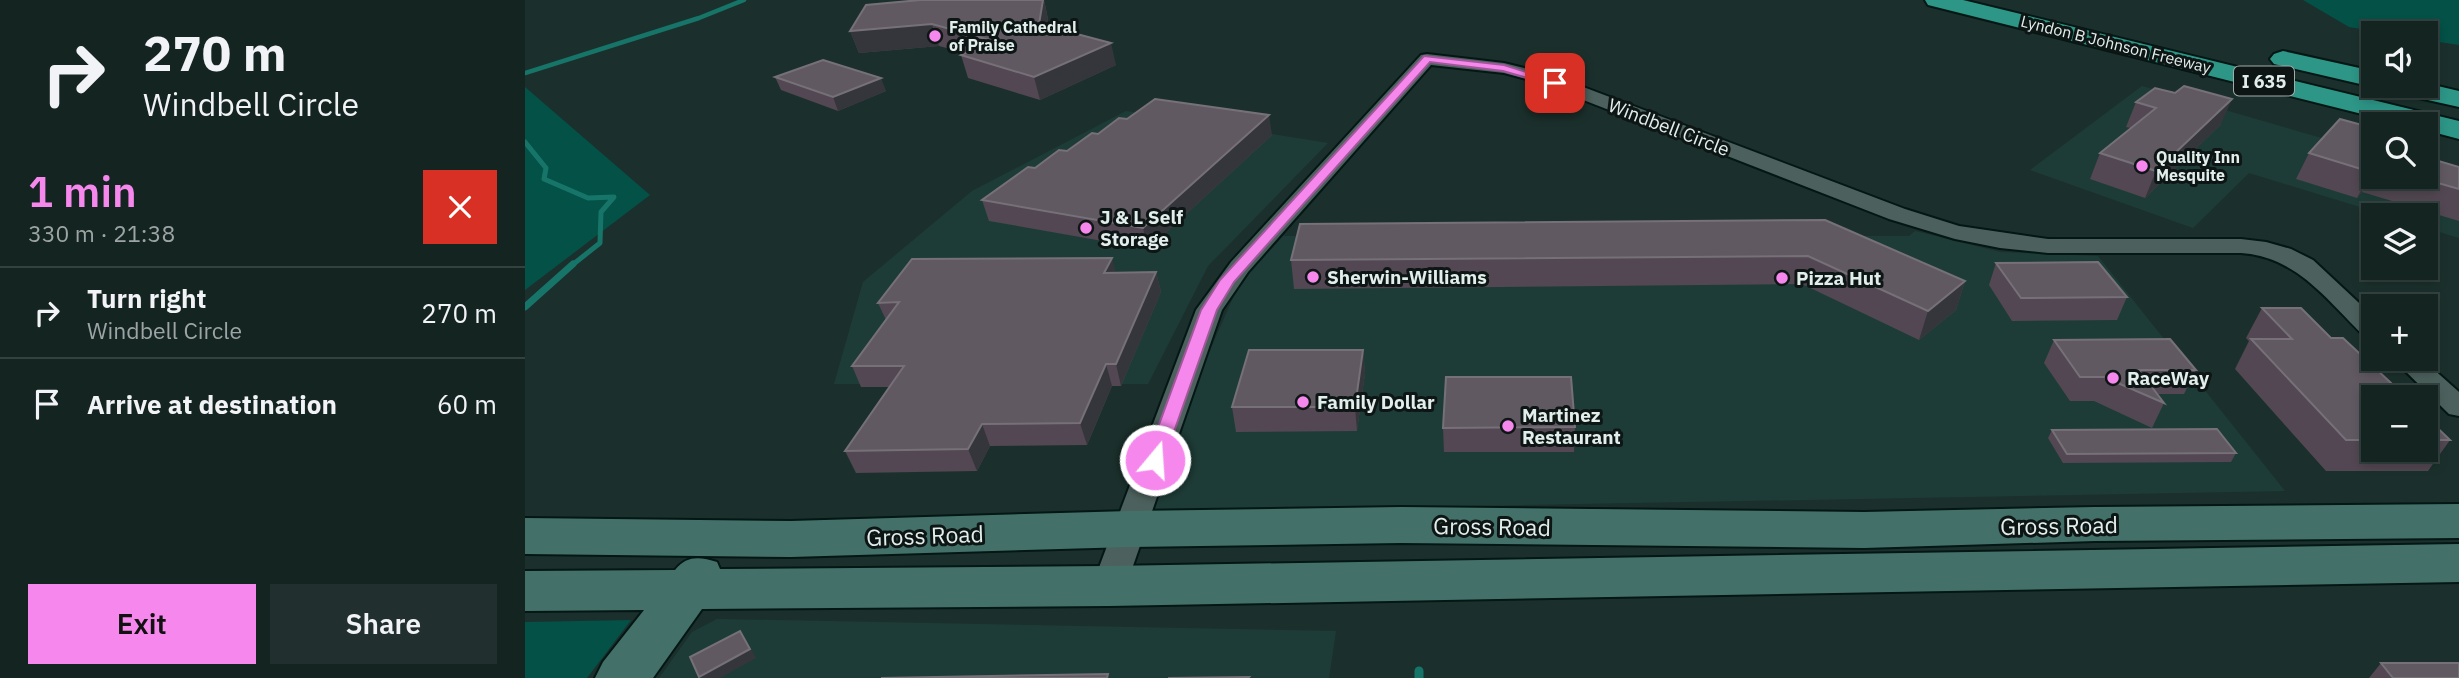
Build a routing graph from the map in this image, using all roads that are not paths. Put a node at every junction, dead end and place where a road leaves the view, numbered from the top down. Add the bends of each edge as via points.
1 (1936, 0) edge
2 (2016, 0) edge
3 (2070, 23) junction
4 (2153, 30) dead end
5 (2260, 54) dead end
6 (2361, 76) edge
7 (2361, 82) edge
8 (2438, 94) edge
9 (2427, 98) edge
10 (2459, 99) edge
11 (2459, 106) edge
12 (2361, 120) edge
13 (2459, 130) edge
14 (2438, 142) edge
15 (2459, 148) edge
16 (2361, 319) edge
17 (2419, 371) edge
18 (2459, 407) edge
19 (2459, 521) edge
20 (1130, 529) junction
21 (1817, 530) junction
22 (525, 536) edge
23 (729, 539) junction
24 (2459, 563) edge
25 (1590, 578) junction
26 (1109, 586) junction
27 (687, 590) junction
28 (525, 591) edge
29 (622, 678) edge

1 - 3 highway, Lyndon B Johnson Freeway / I 635
2 - 3 highway, Lyndon B Johnson Freeway / I 635
3 - 4 highway
3 - 7 highway, Lyndon B Johnson Freeway / I 635
3 - 12 highway via 2168,65
3 - 13 highway, Lyndon B Johnson Freeway / I 635
5 - 6 highway
8 - 10 highway
9 - 11 highway, Lyndon B Johnson Freeway / I 635
14 - 15 highway
16 - 20 street, Windbell Circle via 2305,265 2267,249 2048,246 1967,235 1897,214 1542,78 1504,68 1427,59 1219,293 1194,346
17 - 18 street
19 - 21 main road, Gross Road
20 - 21 main road, Gross Road via 1401,525
20 - 23 main road, Gross Road
20 - 26 street, Windbell Circle
21 - 25 main road via 1751,553 1623,555 1593,568
22 - 23 main road, Gross Road
23 - 27 main road
24 - 25 main road
25 - 26 main road
26 - 27 main road
27 - 28 main road
27 - 29 main road

